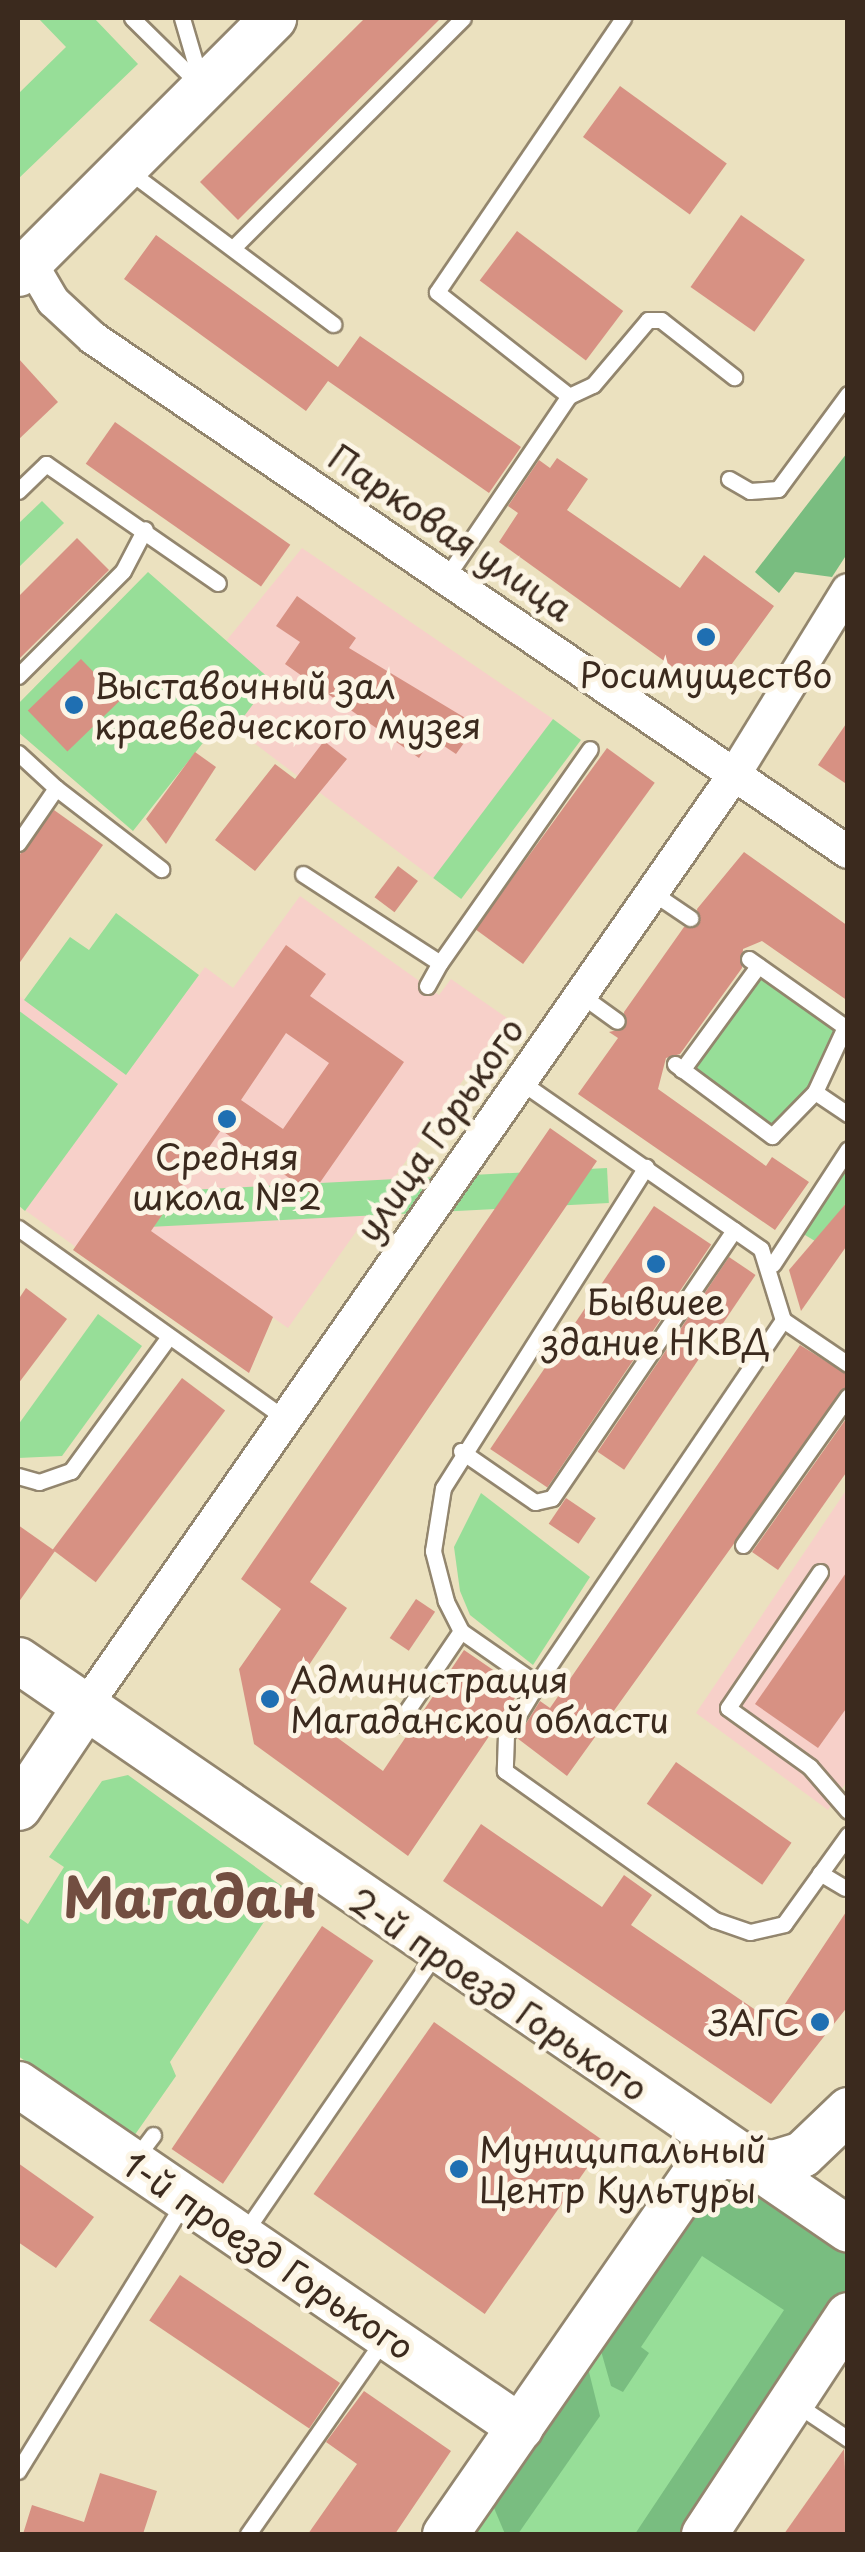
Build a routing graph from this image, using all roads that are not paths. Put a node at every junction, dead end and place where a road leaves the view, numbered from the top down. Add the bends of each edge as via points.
1 (132, 18) edge
2 (182, 18) edge
3 (273, 18) edge
4 (462, 18) edge
5 (623, 18) edge
6 (203, 88) junction
7 (122, 167) junction
8 (234, 248) junction
9 (21, 258) edge
10 (334, 324) dead end
11 (734, 376) dead end
12 (848, 394) edge
13 (569, 396) junction
14 (729, 480) dead end
15 (18, 491) edge
16 (145, 528) junction
17 (448, 576) junction
18 (218, 583) dead end
19 (848, 590) edge
20 (18, 676) edge
21 (590, 749) dead end
22 (18, 754) edge
23 (734, 775) junction
24 (56, 788) junction
25 (18, 843) edge
26 (848, 852) edge
27 (161, 869) dead end
28 (303, 874) dead end
29 (652, 892) junction
30 (690, 918) dead end
31 (440, 963) junction
32 (427, 986) dead end
33 (581, 995) junction
34 (617, 1021) dead end
35 (521, 1082) junction
36 (816, 1092) junction
37 (848, 1114) edge
38 (848, 1150) edge
39 (646, 1167) junction
40 (18, 1228) edge
41 (734, 1230) junction
42 (773, 1264) junction
43 (784, 1320) junction
44 (168, 1338) junction
45 (848, 1364) edge
46 (848, 1396) edge
47 (284, 1418) junction
48 (462, 1451) junction
49 (18, 1476) edge
50 (744, 1545) dead end
51 (820, 1572) dead end
52 (461, 1631) junction
53 (18, 1660) edge
54 (538, 1684) junction
55 (85, 1707) junction
56 (398, 1724) dead end
57 (18, 1807) edge
58 (848, 1811) edge
59 (848, 1834) edge
60 (820, 1873) junction
61 (845, 1888) dead end
62 (435, 1954) junction
63 (18, 2084) edge
64 (848, 2110) edge
65 (736, 2154) junction
66 (186, 2198) junction
67 (848, 2229) edge
68 (242, 2236) junction
69 (848, 2315) edge
70 (387, 2336) junction
71 (793, 2402) junction
72 (520, 2427) junction
73 (18, 2437) edge
74 (848, 2438) edge
75 (36, 2443) junction
76 (18, 2471) edge
77 (248, 2534) edge
78 (446, 2534) edge
79 (704, 2534) edge

1 - 6 lane
2 - 6 lane
3 - 6 street
4 - 8 lane
5 - 13 lane via 437,292
6 - 7 street
7 - 8 lane
7 - 9 street
8 - 10 lane
9 - 17 street, Парковая улица via 93,338
11 - 13 lane via 648,320 593,386
12 - 14 lane via 778,489 750,491
13 - 17 lane
15 - 16 lane via 46,464
16 - 18 lane
16 - 20 lane via 123,571
17 - 23 street, Парковая улица
19 - 23 street, улица Горького
21 - 31 lane
22 - 24 lane
23 - 26 street, Парковая улица
23 - 29 street, улица Горького
24 - 25 lane
24 - 27 lane
28 - 31 lane
29 - 30 lane
29 - 33 street, улица Горького
31 - 32 lane
33 - 34 lane
33 - 35 street, улица Горького
35 - 39 lane
35 - 47 street, улица Горького
36 - 36 lane via 772,1136 678,1067 753,962 845,1027
36 - 37 lane
38 - 42 lane
39 - 41 lane
39 - 48 lane
40 - 44 lane
41 - 42 lane
41 - 48 lane via 552,1498 536,1502
42 - 43 lane
43 - 45 lane
43 - 54 lane
44 - 47 lane
44 - 49 lane via 71,1471 39,1482
46 - 50 lane
47 - 55 street, улица Горького
48 - 52 lane via 443,1488 433,1550
51 - 58 lane via 728,1708 810,1767
52 - 54 lane
52 - 56 lane
53 - 55 street, 2-й проезд Горького
54 - 60 lane via 506,1736 505,1771 715,1920 750,1932 784,1924
55 - 57 street
55 - 62 street, 2-й проезд Горького
59 - 60 lane
60 - 61 lane
62 - 65 street, 2-й проезд Горького
62 - 68 lane
63 - 66 street, 1-й проезд Горького via 143,2149
64 - 65 street via 802,2154 773,2164
65 - 67 street, 2-й проезд Горького
65 - 72 street via 697,2170
66 - 68 street, 1-й проезд Горького
66 - 75 lane
68 - 70 street, 1-й проезд Горького
69 - 71 street
70 - 72 street, 1-й проезд Горького
70 - 77 lane
71 - 74 lane
71 - 79 street
72 - 78 street
73 - 75 lane
75 - 76 lane

